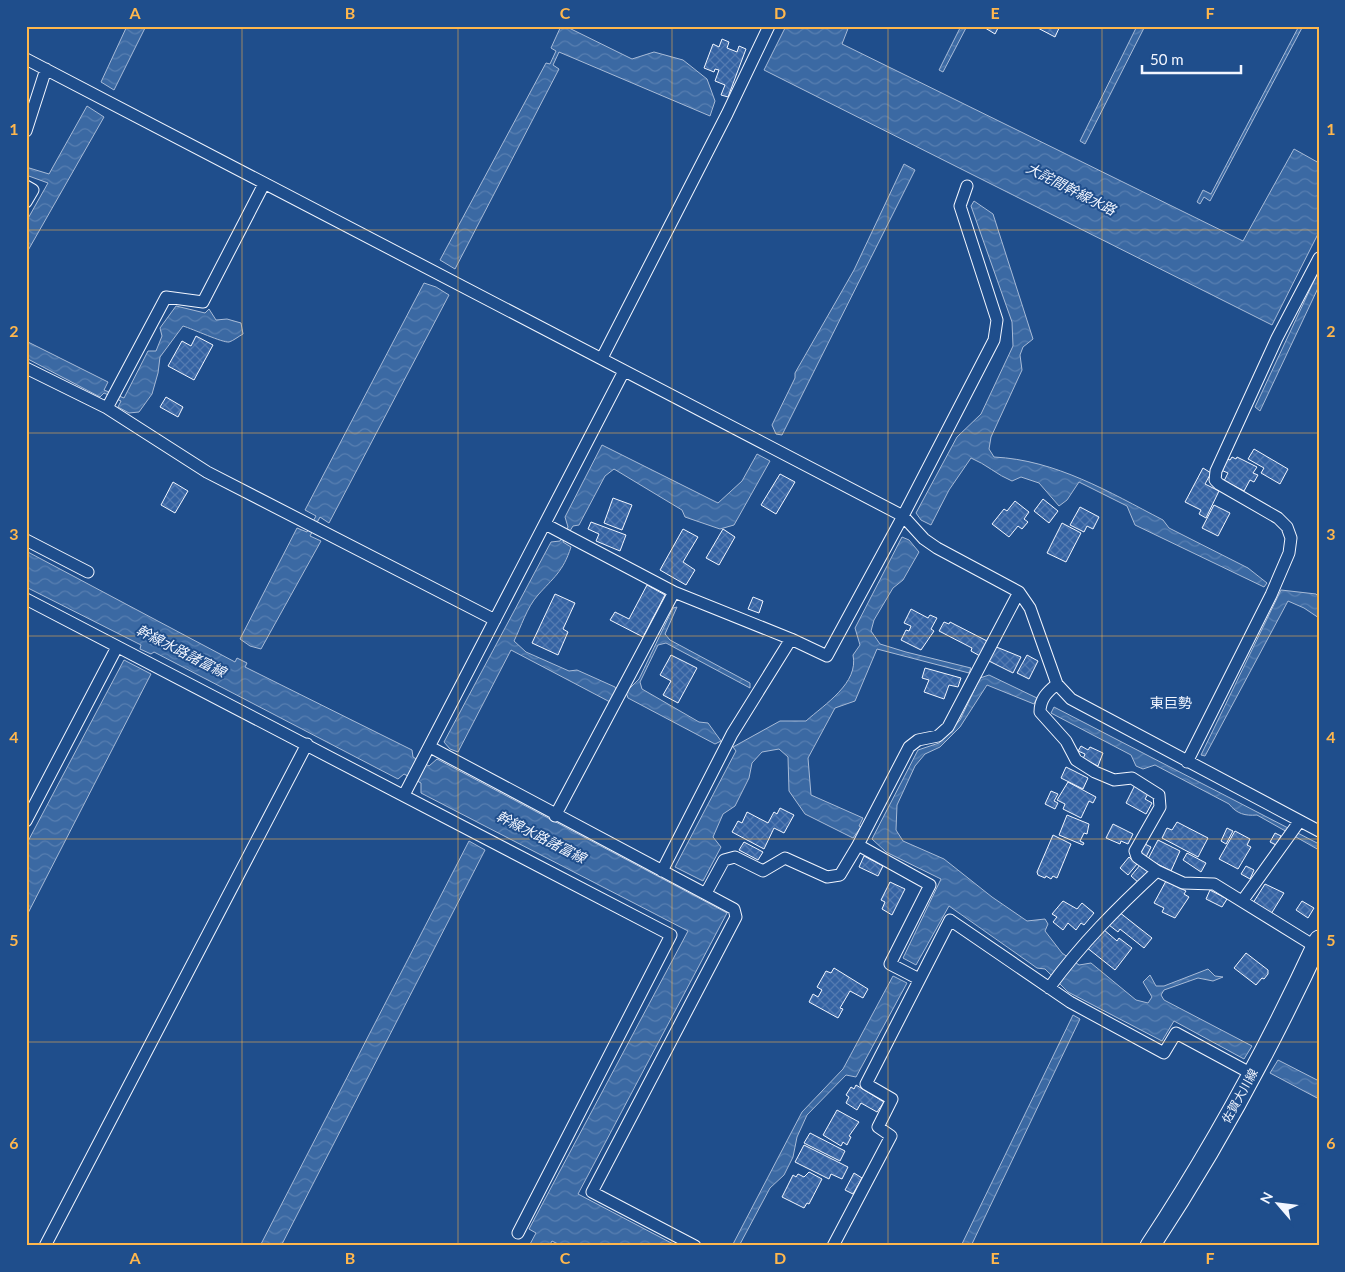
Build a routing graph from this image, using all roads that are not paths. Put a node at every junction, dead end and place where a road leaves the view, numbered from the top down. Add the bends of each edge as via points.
1 (768, 26) edge
2 (26, 58) edge
3 (46, 69) junction
4 (26, 131) edge
5 (264, 184) junction
6 (26, 186) edge
7 (967, 186) dead end
8 (26, 202) edge
9 (1319, 258) edge
10 (602, 358) junction
11 (26, 368) edge
12 (624, 371) junction
13 (112, 400) junction
14 (903, 516) junction
15 (545, 524) junction
16 (26, 540) edge
17 (88, 572) dead end
18 (674, 592) junction
19 (1019, 592) junction
20 (26, 599) edge
21 (495, 620) junction
22 (791, 638) junction
23 (117, 647) junction
24 (1057, 684) junction
25 (307, 744) junction
26 (430, 747) junction
27 (1187, 762) junction
28 (404, 795) junction
29 (556, 816) junction
30 (26, 822) edge
31 (1299, 822) junction
32 (1319, 831) edge
33 (858, 845) junction
34 (662, 871) junction
35 (1157, 871) junction
36 (706, 893) junction
37 (1243, 900) junction
38 (1317, 943) edge
39 (919, 979) junction
40 (1049, 988) junction
41 (1252, 1074) junction
42 (518, 1233) dead end
43 (45, 1246) edge
44 (695, 1246) edge
45 (833, 1246) edge
46 (1150, 1246) edge

1 - 10 street via 727,114
2 - 3 street
3 - 4 street
3 - 5 street
5 - 10 street
5 - 13 street via 203,302 166,297
6 - 8 street via 33,190
7 - 14 street via 960,206 997,320 994,340
9 - 27 street via 1277,338 1216,471 1219,484 1278,518 1287,527 1291,538 1289,553
10 - 12 street
11 - 13 street
12 - 14 street
12 - 15 street
13 - 21 street via 207,472
14 - 19 street via 937,548
14 - 22 street via 827,656
15 - 18 street
15 - 21 street
16 - 17 street
18 - 22 street
18 - 29 street
19 - 24 street via 1030,608
19 - 33 street via 955,717 938,736 918,740 909,747
20 - 23 street
21 - 26 street
22 - 34 street via 732,734
23 - 25 street
23 - 30 street
24 - 27 street via 1071,699
24 - 35 street via 1046,694 1040,704 1040,712 1066,741 1076,760 1114,780 1132,778 1159,794 1160,807 1135,851
25 - 28 street
25 - 43 street
26 - 28 street
26 - 29 street
27 - 31 street
28 - 42 street via 671,935
29 - 34 street
31 - 32 street
31 - 37 street
33 - 36 street via 840,875 827,877 784,858 763,871 735,856 724,860
33 - 39 street via 930,885 890,964
34 - 36 street
35 - 37 street via 1183,883 1214,884
35 - 40 street via 1103,921
36 - 44 street via 734,909 736,917 592,1192
37 - 38 street
38 - 41 main road, 佐賀大川線
39 - 40 street via 950,920
39 - 45 street via 866,1084 892,1100 878,1127 891,1136
40 - 41 street via 1164,1052 1176,1033
41 - 46 main road, 佐賀大川線 via 1194,1179

